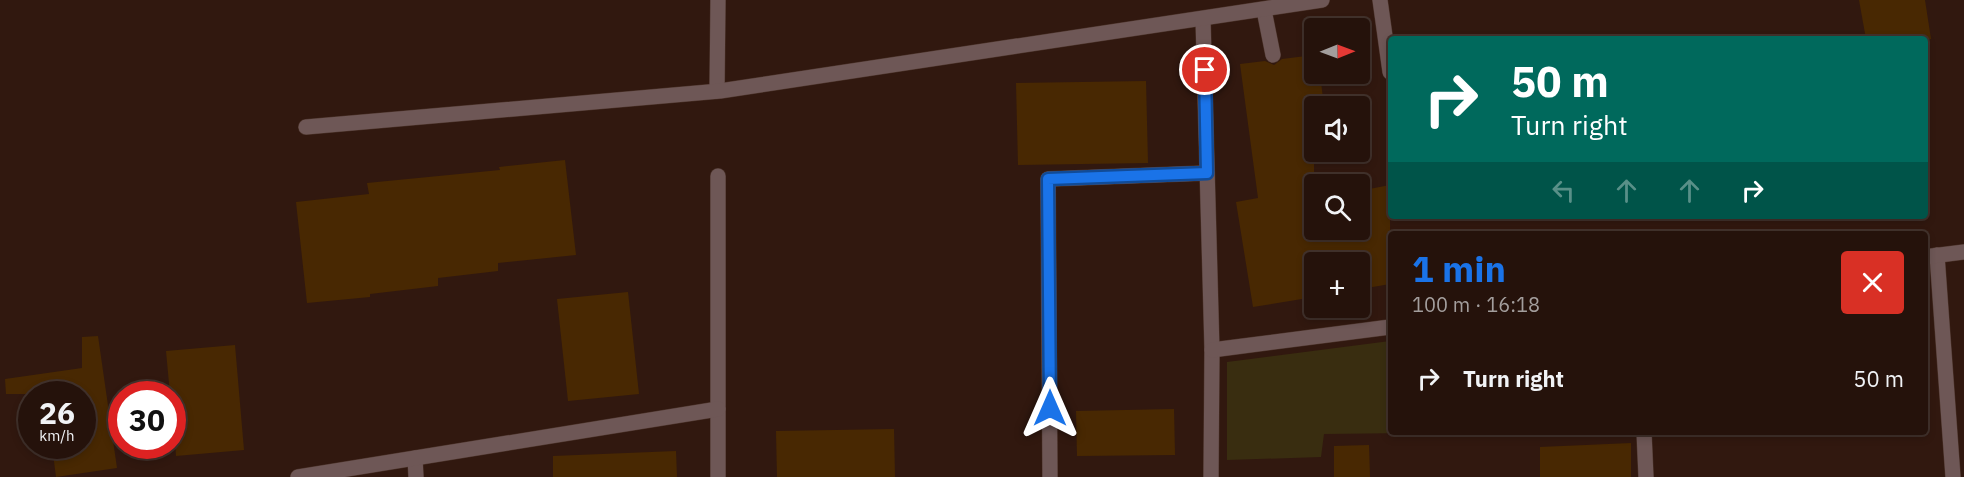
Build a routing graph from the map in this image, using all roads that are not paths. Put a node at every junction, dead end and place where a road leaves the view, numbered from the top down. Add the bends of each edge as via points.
1 (718, 0) edge
2 (1322, 0) edge
3 (1380, 0) edge
4 (1264, 10) junction
5 (1203, 19) junction
6 (1273, 55) dead end
7 (1388, 58) edge
8 (717, 91) junction
9 (306, 127) dead end
10 (1207, 173) junction
11 (718, 176) dead end
12 (1964, 252) edge
13 (1931, 256) edge
14 (1388, 327) edge
15 (1212, 350) junction
16 (718, 409) junction
17 (1644, 435) edge
18 (415, 458) junction
19 (298, 477) edge
20 (416, 477) edge
21 (718, 477) edge
22 (1050, 477) edge
23 (1211, 477) edge
24 (1646, 477) edge
25 (1953, 477) edge

1 - 8 street
2 - 4 street
3 - 7 street
4 - 5 street
4 - 6 street
5 - 8 street
5 - 10 street
8 - 9 street
10 - 15 street
10 - 22 street via 1048,179
11 - 16 street
12 - 13 street
13 - 25 street
14 - 15 street
15 - 23 street
16 - 18 street
16 - 21 street
17 - 24 street
18 - 19 street
18 - 20 street

